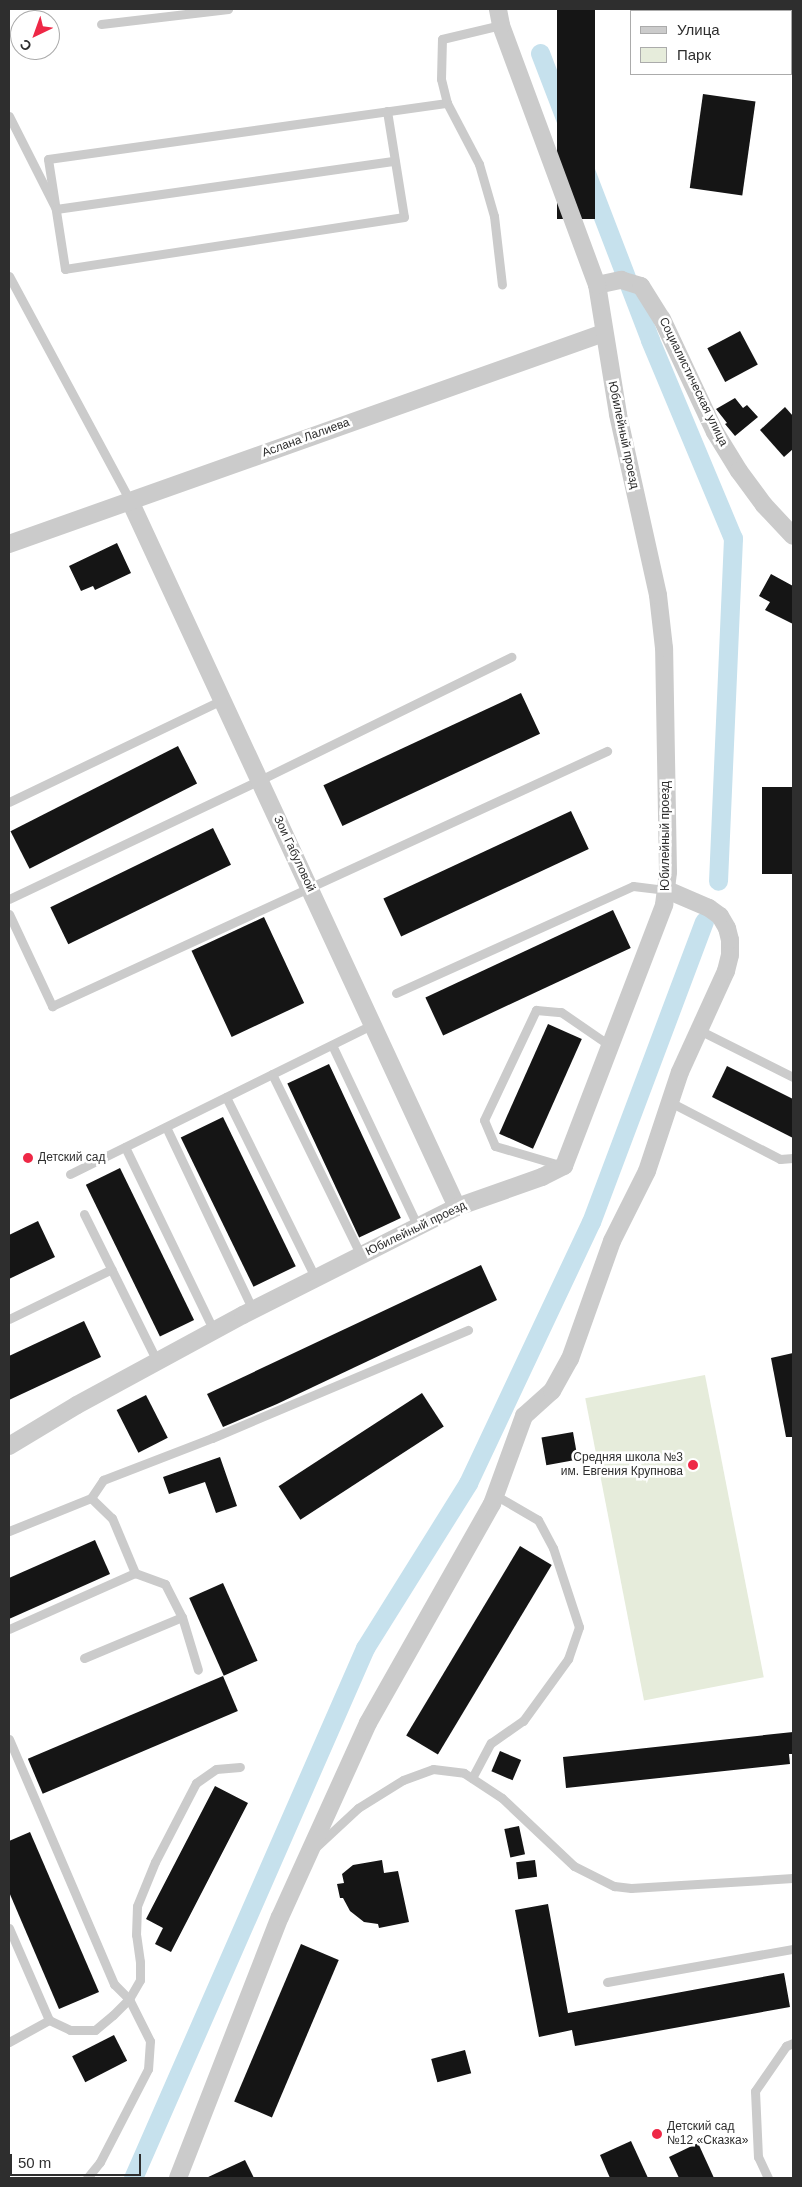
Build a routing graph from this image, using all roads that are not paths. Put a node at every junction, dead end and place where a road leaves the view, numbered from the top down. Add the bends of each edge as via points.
1 (228, 9) edge
2 (500, 17) edge
3 (100, 24) dead end
4 (447, 103) junction
5 (387, 111) junction
6 (9, 116) edge
7 (395, 161) junction
8 (56, 209) junction
9 (9, 276) edge
10 (502, 285) dead end
11 (597, 285) junction
12 (604, 333) junction
13 (130, 501) junction
14 (793, 536) edge
15 (9, 544) edge
16 (511, 657) dead end
17 (222, 700) junction
18 (607, 751) dead end
19 (260, 780) junction
20 (9, 802) edge
21 (310, 888) junction
22 (667, 890) junction
23 (9, 899) edge
24 (9, 914) edge
25 (396, 993) dead end
26 (373, 1024) junction
27 (700, 1030) junction
28 (332, 1045) junction
29 (609, 1045) junction
30 (272, 1074) junction
31 (793, 1077) edge
32 (226, 1097) junction
33 (670, 1102) junction
34 (166, 1127) junction
35 (124, 1148) junction
36 (793, 1158) edge
37 (564, 1166) junction
38 (70, 1174) dead end
39 (457, 1207) junction
40 (84, 1214) dead end
41 (418, 1227) junction
42 (361, 1256) junction
43 (112, 1269) junction
44 (316, 1279) junction
45 (253, 1310) junction
46 (9, 1319) edge
47 (468, 1330) dead end
48 (214, 1331) junction
49 (157, 1362) junction
50 (9, 1446) edge
51 (495, 1495) junction
52 (91, 1498) junction
53 (9, 1531) edge
54 (135, 1573) junction
55 (182, 1617) junction
56 (9, 1628) edge
57 (84, 1658) dead end
58 (198, 1670) dead end
59 (9, 1738) edge
60 (240, 1767) dead end
61 (472, 1778) junction
62 (309, 1854) junction
63 (793, 1878) edge
64 (9, 1928) edge
65 (793, 1949) edge
66 (607, 1982) dead end
67 (129, 1999) junction
68 (50, 2020) junction
69 (9, 2042) edge
70 (793, 2043) edge
71 (87, 2178) edge
72 (178, 2178) edge
73 (768, 2178) edge

1 - 3 lane
2 - 4 lane via 442,39 441,79
2 - 11 street, Юбилейный проезд
4 - 5 lane
4 - 10 lane via 479,164 494,216
5 - 7 lane
5 - 8 lane via 48,159
6 - 8 lane
7 - 8 lane
7 - 8 lane via 404,217 65,269
9 - 13 lane
11 - 12 street, Юбилейный проезд
11 - 14 street, Социалистическая улица via 621,280 641,286 662,319 715,432 764,505
12 - 13 street, Аслана Лалиева
12 - 22 street, Юбилейный проезд via 618,414 658,594 662,630
13 - 15 street, Аслана Лалиева
13 - 17 street, Зои Габуловой
16 - 19 lane
17 - 19 street, Зои Габуловой
17 - 20 lane
18 - 21 lane
19 - 21 street, Зои Габуловой
19 - 23 lane
21 - 24 lane via 52,1006
21 - 26 street, Зои Габуловой
22 - 25 lane via 633,886
22 - 27 street via 710,908 720,916 730,940 726,971
22 - 29 street, Юбилейный проезд
26 - 28 lane
26 - 39 street, Зои Габуловой
27 - 31 lane
27 - 33 street
28 - 30 lane
28 - 41 lane
29 - 37 street, Юбилейный проезд
29 - 37 lane via 561,1012 536,1010 484,1120 495,1146
30 - 32 lane
30 - 42 lane
32 - 34 lane
32 - 44 lane
33 - 36 lane via 780,1159
33 - 51 street via 647,1171 612,1241 570,1359 552,1391 524,1416
34 - 35 lane
34 - 45 lane
35 - 38 lane
35 - 48 lane
37 - 39 street, Юбилейный проезд
39 - 41 street, Юбилейный проезд
40 - 43 lane
41 - 42 street, Юбилейный проезд
42 - 44 street, Юбилейный проезд
43 - 46 lane
43 - 49 lane
44 - 45 street, Юбилейный проезд
45 - 48 street, Юбилейный проезд
47 - 52 lane via 103,1480
48 - 49 street, Юбилейный проезд
49 - 50 street, Юбилейный проезд
51 - 61 lane via 538,1520 553,1548 579,1627 568,1659 524,1721 491,1743
51 - 62 street via 368,1723
52 - 53 lane
52 - 54 lane via 112,1518
54 - 55 lane via 165,1584
54 - 56 lane
55 - 57 lane
55 - 58 lane
59 - 67 lane via 114,1984
60 - 67 lane via 216,1769 196,1783 155,1862 136,1906 140,1980
61 - 62 lane via 464,1772 433,1769 403,1780 358,1808
61 - 63 lane via 502,1798 574,1866 614,1886 631,1888
62 - 72 street via 280,1917
64 - 68 lane
65 - 66 lane
67 - 68 lane via 94,2030 70,2030
67 - 71 lane via 150,2041 148,2069 100,2162
68 - 69 lane
70 - 73 lane via 786,2046 755,2091 758,2157

